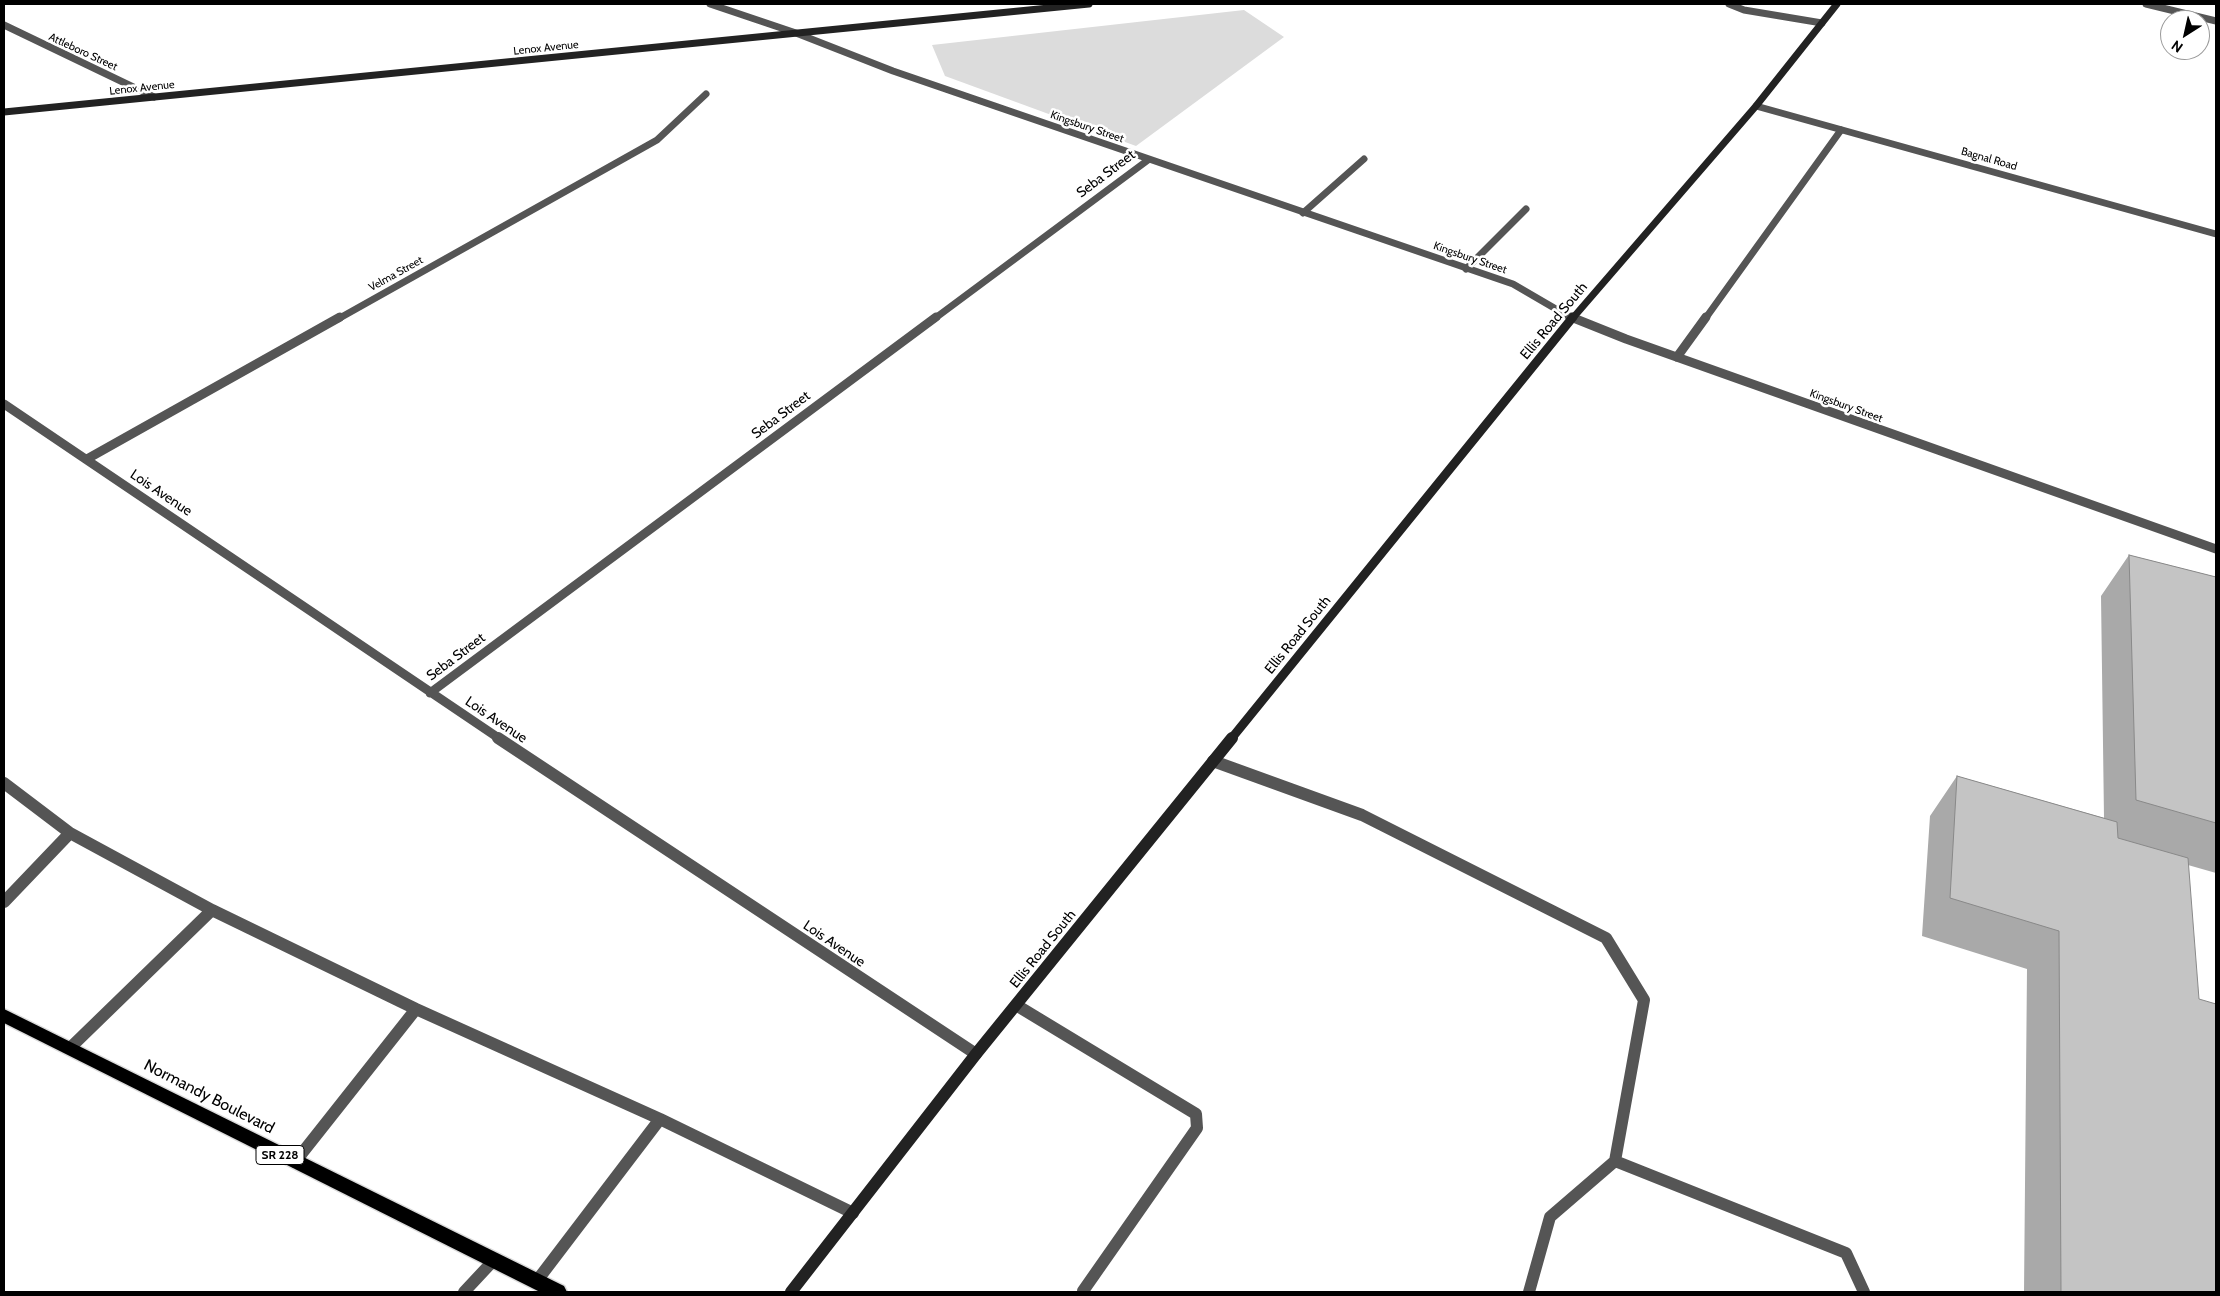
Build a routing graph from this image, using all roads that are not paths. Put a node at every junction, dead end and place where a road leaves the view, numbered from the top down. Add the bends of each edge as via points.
1 (710, 4) edge
2 (1089, 4) edge
3 (1729, 4) edge
4 (1768, 4) edge
5 (1837, 4) edge
6 (2146, 4) edge
7 (1042, 6) edge
8 (1759, 12) junction
9 (2216, 21) edge
10 (1822, 22) junction
11 (4, 25) edge
12 (796, 33) junction
13 (706, 94) dead end
14 (154, 97) junction
15 (1756, 106) junction
16 (4, 112) edge
17 (1841, 130) junction
18 (1148, 160) junction
19 (1364, 160) dead end
20 (1526, 209) dead end
21 (1303, 213) junction
22 (2216, 234) edge
23 (1466, 269) junction
24 (1572, 318) junction
25 (1676, 357) junction
26 (4, 404) edge
27 (86, 459) junction
28 (2216, 549) edge
29 (430, 693) junction
30 (1213, 761) junction
31 (4, 783) edge
32 (70, 833) junction
33 (4, 902) edge
34 (212, 910) junction
35 (1016, 1005) junction
36 (416, 1009) junction
37 (4, 1016) edge
38 (70, 1048) junction
39 (976, 1054) junction
40 (660, 1119) junction
41 (1615, 1161) junction
42 (296, 1162) junction
43 (853, 1213) junction
44 (493, 1261) junction
45 (536, 1282) junction
46 (1083, 1291) edge
47 (464, 1292) edge
48 (558, 1292) edge
49 (791, 1292) edge
50 (1529, 1292) edge
51 (1864, 1292) edge

1 - 12 street, Kingsbury Street
2 - 7 street, Lenox Avenue
3 - 8 street
4 - 8 street
5 - 10 street, Ellis Road South
6 - 9 street
7 - 12 street, Lenox Avenue
8 - 10 street
10 - 15 street, Ellis Road South
11 - 14 street, Attleboro Street
12 - 14 street, Lenox Avenue
12 - 18 street, Kingsbury Street via 893,71
13 - 27 street, Velma Street via 657,140
14 - 16 street, Lenox Avenue
15 - 17 street, Bagnal Road
15 - 24 street, Ellis Road South
17 - 22 street, Bagnal Road
17 - 25 street
18 - 21 street, Kingsbury Street
18 - 29 street, Seba Street
19 - 21 street
20 - 23 street
21 - 23 street, Kingsbury Street
23 - 24 street, Kingsbury Street via 1513,284
24 - 25 street, Kingsbury Street
24 - 30 street, Ellis Road South
25 - 28 street, Kingsbury Street
26 - 27 street, Lois Avenue
27 - 29 street, Lois Avenue
29 - 39 street, Lois Avenue
30 - 35 street, Ellis Road South
30 - 41 street via 1362,814 1606,938 1644,1000
31 - 32 street
32 - 33 street
32 - 34 street
34 - 36 street
34 - 38 street
35 - 39 street, Ellis Road South
35 - 46 street via 1196,1114 1198,1128
36 - 40 street
36 - 42 street
37 - 38 main road, Normandy Boulevard / SR 228
38 - 42 main road, Normandy Boulevard / SR 228
39 - 43 street, Ellis Road South
40 - 43 street
40 - 45 street
41 - 50 street via 1550,1217
41 - 51 street via 1846,1253
42 - 44 main road, Normandy Boulevard / SR 228
43 - 49 street, Ellis Road South
44 - 45 main road, Normandy Boulevard / SR 228
44 - 47 street
45 - 48 main road, Normandy Boulevard / SR 228

